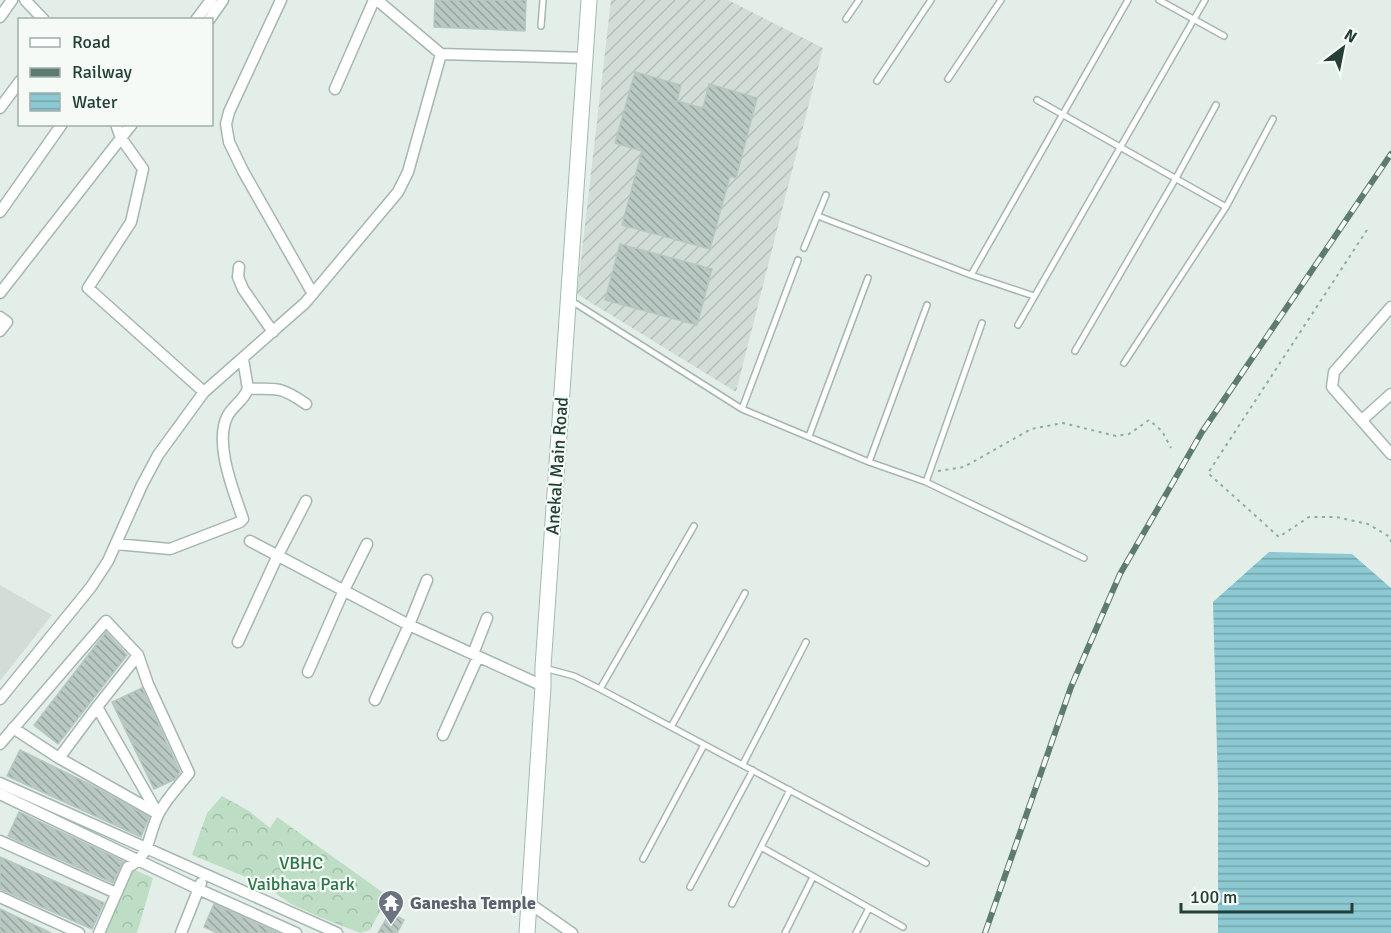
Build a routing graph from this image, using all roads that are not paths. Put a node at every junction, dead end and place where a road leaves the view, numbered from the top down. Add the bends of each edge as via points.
1 (12, 0) edge
2 (24, 0) edge
3 (211, 0) edge
4 (223, 0) edge
5 (281, 0) edge
6 (375, 0) edge
7 (543, 0) edge
8 (589, 0) edge
9 (859, 0) edge
10 (931, 0) edge
11 (1001, 0) edge
12 (1128, 0) edge
13 (1159, 0) edge
14 (1204, 0) edge
15 (0, 17) edge
16 (42, 18) edge
17 (198, 18) edge
18 (210, 18) edge
19 (846, 18) dead end
20 (1193, 19) junction
21 (540, 26) dead end
22 (1224, 36) dead end
23 (441, 54) junction
24 (586, 58) junction
25 (948, 79) dead end
26 (877, 81) dead end
27 (18, 84) edge
28 (335, 89) dead end
29 (1037, 100) dead end
30 (1216, 105) dead end
31 (0, 108) edge
32 (1062, 114) junction
33 (1273, 119) dead end
34 (61, 126) edge
35 (117, 126) edge
36 (131, 126) edge
37 (122, 138) junction
38 (1120, 146) junction
39 (1176, 178) junction
40 (826, 195) dead end
41 (1226, 207) junction
42 (0, 212) edge
43 (818, 216) junction
44 (804, 248) dead end
45 (798, 260) dead end
46 (239, 267) dead end
47 (971, 275) junction
48 (868, 278) dead end
49 (0, 293) edge
50 (313, 294) junction
51 (1034, 296) junction
52 (568, 299) junction
53 (927, 305) dead end
54 (1391, 307) edge
55 (0, 317) edge
56 (982, 323) dead end
57 (1018, 325) dead end
58 (0, 331) edge
59 (273, 333) junction
60 (1075, 351) dead end
61 (243, 360) junction
62 (1124, 363) dead end
63 (248, 389) junction
64 (204, 392) junction
65 (1391, 394) edge
66 (306, 404) dead end
67 (742, 409) junction
68 (1362, 420) junction
69 (809, 436) junction
70 (1391, 454) edge
71 (869, 462) junction
72 (926, 482) junction
73 (306, 501) dead end
74 (694, 526) dead end
75 (250, 541) dead end
76 (116, 544) junction
77 (367, 544) dead end
78 (278, 555) junction
79 (1084, 558) dead end
80 (427, 580) dead end
81 (344, 590) junction
82 (745, 593) dead end
83 (487, 618) dead end
84 (409, 625) junction
85 (238, 642) dead end
86 (806, 642) dead end
87 (476, 655) junction
88 (138, 656) junction
89 (543, 667) junction
90 (308, 672) dead end
91 (543, 686) junction
92 (600, 689) junction
93 (0, 699) edge
94 (375, 700) dead end
95 (97, 707) junction
96 (671, 727) junction
97 (13, 728) junction
98 (443, 735) dead end
99 (0, 744) edge
100 (704, 745) junction
101 (58, 758) junction
102 (743, 764) junction
103 (753, 770) junction
104 (0, 783) edge
105 (790, 790) junction
106 (0, 794) edge
107 (158, 814) junction
108 (0, 841) edge
109 (761, 847) junction
110 (146, 848) junction
111 (643, 859) dead end
112 (139, 862) junction
113 (926, 864) dead end
114 (205, 874) junction
115 (813, 877) junction
116 (690, 887) dead end
117 (198, 890) junction
118 (116, 892) junction
119 (0, 897) edge
120 (529, 903) junction
121 (732, 903) dead end
122 (869, 908) junction
123 (903, 927) dead end
124 (79, 933) edge
125 (99, 933) edge
126 (181, 933) edge
127 (296, 933) edge
128 (335, 933) edge
129 (527, 933) edge
130 (572, 933) edge
131 (785, 933) edge
132 (856, 933) edge

1 - 15 street
2 - 16 street
3 - 17 street
4 - 18 street
5 - 50 street via 230,112 226,132 243,171
6 - 23 street
6 - 28 street
7 - 21 lane
8 - 24 main road, Anekal Main Road
9 - 19 lane
10 - 26 lane
11 - 25 lane
12 - 32 lane
13 - 20 lane
14 - 20 lane
20 - 22 lane
20 - 38 lane
23 - 24 street
23 - 50 street via 408,172 398,192
24 - 52 main road, Anekal Main Road
27 - 31 street
29 - 32 lane
30 - 39 lane
32 - 38 lane
32 - 47 lane
33 - 41 lane
34 - 42 street
35 - 37 street
36 - 37 street
37 - 49 street
37 - 64 street via 143,169 130,222 88,288
38 - 39 lane
38 - 51 lane
39 - 41 lane
39 - 60 lane
40 - 43 lane
41 - 62 lane
43 - 44 lane
43 - 47 lane
45 - 67 lane
46 - 59 street via 243,289
47 - 51 lane
48 - 69 lane
50 - 59 street
51 - 57 lane
52 - 67 lane
52 - 89 main road, Anekal Main Road
53 - 71 lane
54 - 68 street via 1334,372 1332,387
55 - 58 street via 7,322
56 - 72 lane
59 - 61 street
61 - 63 street
61 - 64 street
63 - 66 street via 273,387
63 - 76 street via 228,416 224,434 228,472 243,521 170,549
64 - 76 street via 158,455
65 - 68 street
67 - 69 lane
68 - 70 street
69 - 71 lane
71 - 72 lane
72 - 79 lane
73 - 78 street
74 - 92 lane
75 - 78 street
76 - 93 street via 90,588
77 - 81 street
78 - 81 street
78 - 85 street
80 - 84 street
81 - 84 street
81 - 90 street
82 - 96 lane
83 - 87 street
84 - 87 street
84 - 94 street
86 - 102 lane
87 - 91 street
87 - 98 street
88 - 95 street
88 - 97 street via 106,621
88 - 107 street via 189,773
89 - 91 main road, Anekal Main Road
89 - 92 lane
91 - 120 main road, Anekal Main Road
92 - 96 lane
95 - 101 street
95 - 107 street
96 - 100 lane
97 - 99 street
97 - 101 street
100 - 102 lane
100 - 111 lane
101 - 107 street
102 - 103 lane
103 - 105 lane
103 - 116 lane
104 - 110 street
105 - 109 lane
105 - 113 lane
106 - 112 street
107 - 110 street
108 - 118 street
109 - 115 lane
109 - 121 lane
110 - 112 street
110 - 114 street
112 - 117 street
112 - 118 street via 128,867
114 - 117 street
114 - 128 street
115 - 122 lane
115 - 131 lane
117 - 126 street
117 - 127 street
118 - 125 street
119 - 124 street
120 - 129 main road, Anekal Main Road
120 - 130 street
122 - 123 lane
122 - 132 lane

